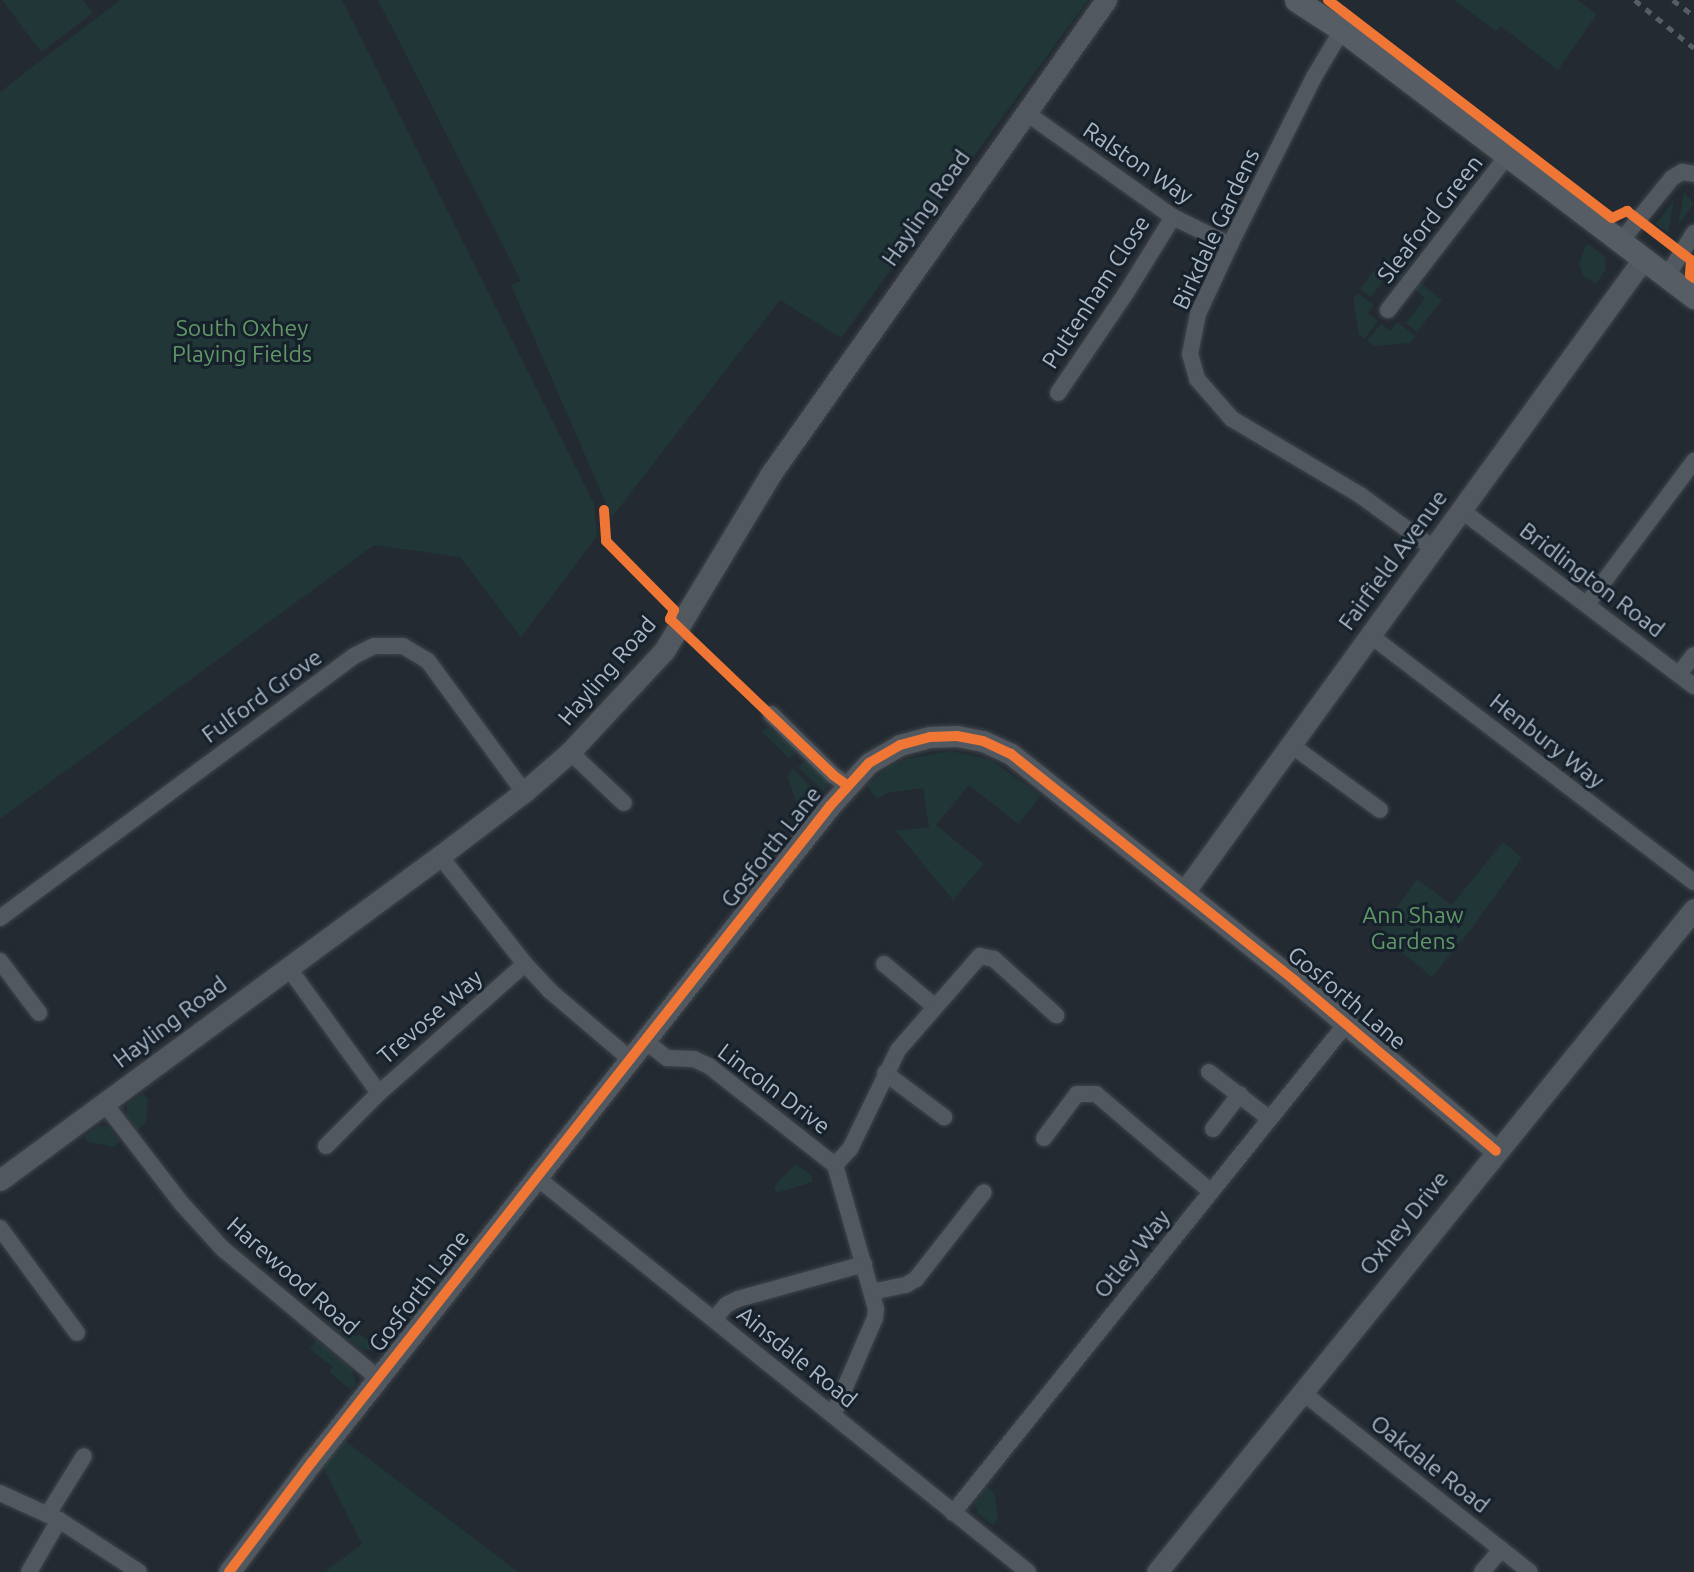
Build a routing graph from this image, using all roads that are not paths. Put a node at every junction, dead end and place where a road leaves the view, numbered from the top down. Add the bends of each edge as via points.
1 (1106, 0) edge
2 (1296, 0) edge
3 (1342, 30) junction
4 (1025, 112) junction
5 (1508, 155) junction
6 (1694, 174) edge
7 (1172, 216) junction
8 (1694, 233) edge
9 (1621, 241) junction
10 (1230, 245) junction
11 (1644, 258) junction
12 (1667, 276) junction
13 (1694, 297) edge
14 (1388, 310) dead end
15 (1058, 393) dead end
16 (1694, 461) edge
17 (1461, 510) junction
18 (1434, 549) junction
19 (1587, 604) junction
20 (1371, 636) junction
21 (1694, 655) edge
22 (1679, 674) junction
23 (1694, 686) edge
24 (771, 714) dead end
25 (1291, 745) junction
26 (570, 752) junction
27 (847, 785) junction
28 (524, 792) junction
29 (624, 803) dead end
30 (1380, 810) dead end
31 (440, 856) junction
32 (1694, 882) edge
33 (1184, 892) junction
34 (1694, 909) edge
35 (0, 918) edge
36 (0, 961) edge
37 (525, 964) junction
38 (884, 964) dead end
39 (288, 967) junction
40 (934, 1006) junction
41 (39, 1013) dead end
42 (1056, 1015) dead end
43 (1346, 1024) junction
44 (645, 1041) junction
45 (631, 1060) junction
46 (1209, 1072) dead end
47 (885, 1073) junction
48 (379, 1093) junction
49 (1240, 1094) junction
50 (105, 1104) junction
51 (944, 1117) dead end
52 (1270, 1119) junction
53 (1213, 1129) dead end
54 (1044, 1138) dead end
55 (326, 1146) dead end
56 (1496, 1151) junction
57 (835, 1165) junction
58 (536, 1177) junction
59 (0, 1180) edge
60 (984, 1192) dead end
61 (1211, 1192) junction
62 (0, 1228) edge
63 (864, 1264) junction
64 (872, 1292) junction
65 (713, 1319) junction
66 (77, 1333) dead end
67 (378, 1378) junction
68 (1302, 1392) junction
69 (833, 1415) junction
70 (84, 1456) dead end
71 (0, 1493) edge
72 (953, 1513) junction
73 (54, 1517) junction
74 (1501, 1549) junction
75 (29, 1572) edge
76 (139, 1572) edge
77 (229, 1572) edge
78 (1028, 1572) edge
79 (1157, 1572) edge
80 (1482, 1572) edge
81 (1530, 1572) edge

1 - 4 street, Hayling Road
2 - 3 main road
3 - 5 main road
3 - 10 street, Birkdale Gardens
4 - 7 street, Ralston Way
4 - 26 street, Hayling Road via 770,475 664,651
5 - 9 main road
5 - 14 street, Sleaford Green
6 - 9 street via 1682,172 1672,178
7 - 10 street, Ralston Way
7 - 15 street, Puttenham Close
8 - 12 street
9 - 11 main road
10 - 18 street, Birkdale Gardens via 1198,314 1191,354 1197,379 1232,419 1360,495
11 - 12 main road
11 - 17 street, Fairfield Avenue
12 - 13 main road
16 - 19 street
17 - 18 street, Fairfield Avenue
17 - 19 street, Bridlington Road
18 - 20 street, Fairfield Avenue
19 - 22 street, Bridlington Road
20 - 25 street, Fairfield Avenue
20 - 32 street, Henbury Way
21 - 22 street
22 - 23 street, Bridlington Road
24 - 27 street
25 - 30 street
25 - 33 street, Fairfield Avenue
26 - 28 street, Hayling Road
26 - 29 street
27 - 33 street, Gosforth Lane via 869,763 900,745 944,736 983,741 1021,761
27 - 44 street, Gosforth Lane
28 - 31 street, Hayling Road
28 - 35 street, Fulford Grove via 428,661 403,646 374,646 354,656
31 - 37 street
31 - 39 street, Hayling Road
33 - 43 street, Gosforth Lane
34 - 56 street, Oxhey Drive
36 - 41 street
37 - 45 street
37 - 48 street, Trevose Way
38 - 40 street
39 - 48 street, Trevose Way
39 - 50 street, Hayling Road
40 - 42 street, Lincoln Drive via 973,962 989,956
40 - 47 street, Lincoln Drive
43 - 52 street, Otley Way
43 - 56 street, Gosforth Lane
44 - 45 street, Gosforth Lane
44 - 57 street, Lincoln Drive via 664,1056 694,1059 709,1066
45 - 58 street, Gosforth Lane
46 - 49 street
47 - 51 street
47 - 57 street, Lincoln Drive via 850,1149
48 - 55 street
49 - 52 street
49 - 53 street
50 - 59 street, Hayling Road
50 - 67 street, Harewood Road via 223,1249
52 - 61 street, Otley Way
54 - 61 street via 1077,1094 1096,1094
56 - 68 street, Oxhey Drive
57 - 63 street, Lincoln Drive
58 - 65 street, Ainsdale Road
58 - 67 street, Gosforth Lane
60 - 64 street via 916,1279
61 - 72 street, Otley Way
62 - 66 street
63 - 64 street, Lincoln Drive
63 - 65 street via 738,1298
64 - 69 street, Lincoln Drive via 875,1318
65 - 69 street, Ainsdale Road
67 - 77 street, Gosforth Lane
68 - 74 street, Oakdale Road
68 - 79 street, Oxhey Drive
69 - 72 street, Ainsdale Road
70 - 73 street
71 - 73 street
72 - 78 street, Ainsdale Road
73 - 75 street
73 - 76 street
74 - 80 street
74 - 81 street, Oakdale Road

